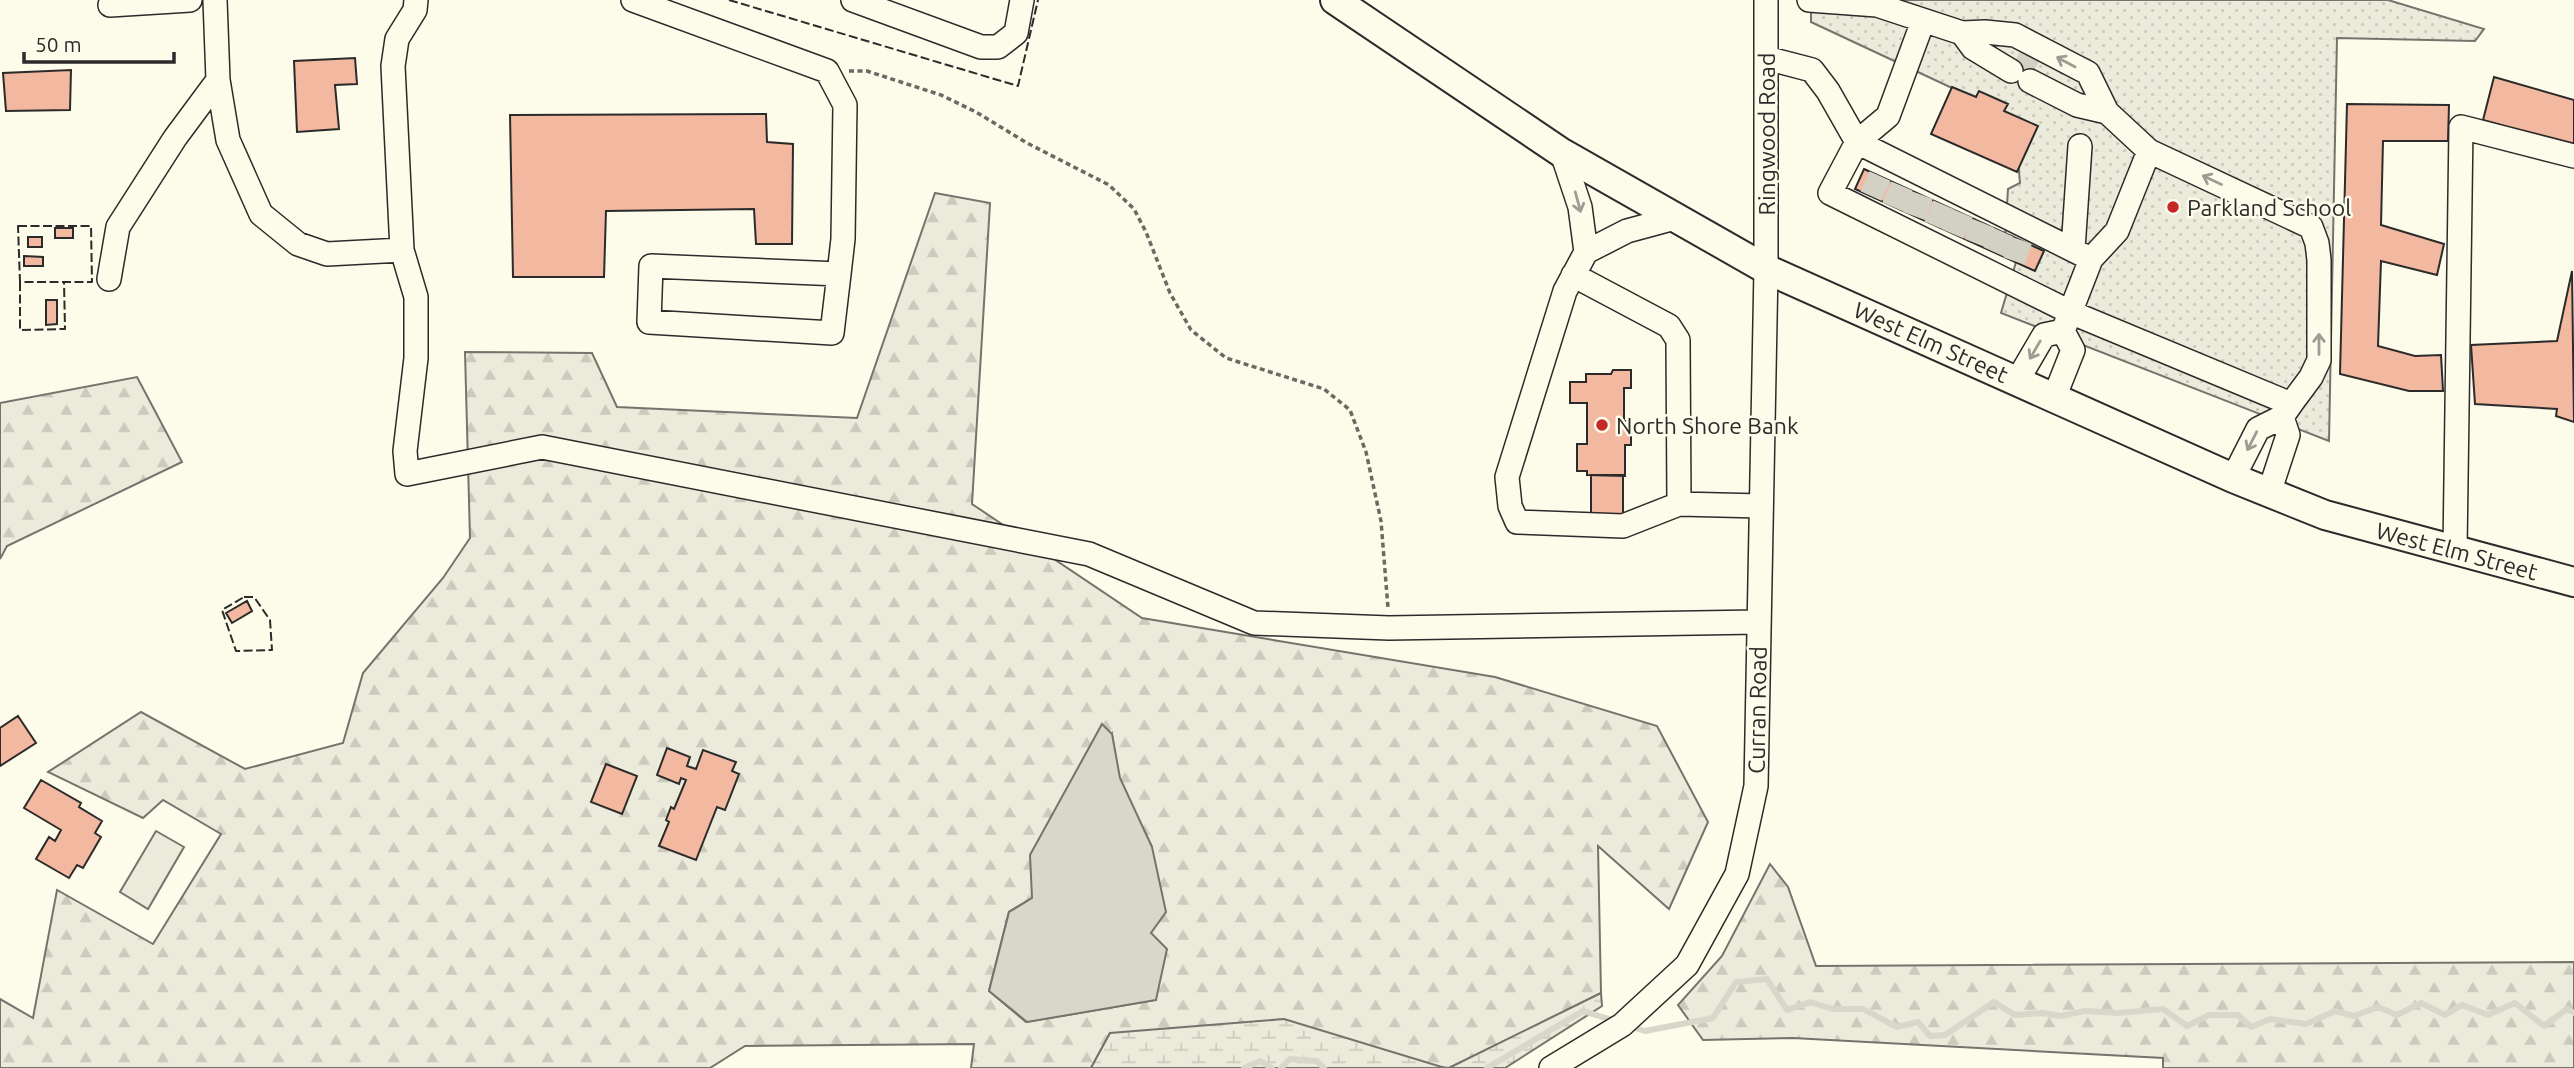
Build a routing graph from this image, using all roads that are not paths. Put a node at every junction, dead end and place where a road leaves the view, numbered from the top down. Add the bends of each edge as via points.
1 (190, 0) edge
2 (215, 0) edge
3 (416, 0) edge
4 (633, 0) edge
5 (853, 0) edge
6 (1022, 0) edge
7 (1335, 0) edge
8 (1766, 0) edge
9 (1810, 0) edge
10 (110, 5) dead end
11 (1923, 21) junction
12 (1962, 33) junction
13 (1766, 58) junction
14 (218, 80) junction
15 (2107, 112) junction
16 (1857, 142) junction
17 (2080, 146) dead end
18 (2149, 151) junction
19 (1562, 153) junction
20 (2574, 156) edge
21 (1876, 185) junction
22 (1908, 200) junction
23 (1675, 218) junction
24 (1978, 234) junction
25 (402, 250) junction
26 (1586, 252) junction
27 (2082, 254) junction
28 (1766, 268) junction
29 (839, 274) junction
30 (1573, 275) junction
31 (109, 279) dead end
32 (2067, 321) junction
33 (2017, 381) junction
34 (2054, 398) junction
35 (2287, 411) junction
36 (2233, 478) junction
37 (2269, 493) junction
38 (1679, 503) junction
39 (1760, 506) junction
40 (2455, 550) junction
41 (2574, 582) edge
42 (1758, 622) junction
43 (1551, 1068) edge

1 - 10 street
2 - 14 street
3 - 25 street via 415,10 397,38 393,66
4 - 29 street via 827,71 845,104
5 - 6 street via 981,47 998,47 1016,33
7 - 19 main road, West Elm Street
8 - 13 street, Ringwood Road
9 - 11 street via 1877,5
11 - 12 street
11 - 16 street via 1888,116
12 - 15 street via 2077,104
15 -> 12 street via 2088,73 2015,35
13 - 16 street via 1812,70
13 - 28 street, Ringwood Road
14 - 25 street via 228,140 261,214 298,244 327,254
14 - 31 street via 118,227
15 - 18 street
16 - 21 street
16 - 21 street via 1830,193
17 - 27 street
18 - 27 street via 2117,231
35 -> 18 street via 2319,360 2319,261 2311,227
19 - 23 main road, West Elm Street
19 -> 26 street via 1580,207
20 - 40 street via 2461,127
21 - 22 street
21 - 22 street
22 - 24 street
22 - 24 street
23 - 26 street via 1628,231
23 - 28 main road, West Elm Street
24 - 27 street
24 - 32 street
25 - 42 street via 416,297 407,474 542,447 1089,554 1254,623 1389,628
26 - 30 street
27 - 32 street
28 - 33 main road, West Elm Street
28 - 39 street, Curran Road
29 - 29 street via 652,266 649,322 832,333
30 - 38 street via 1670,326 1678,340
30 - 38 street via 1507,477 1517,522 1623,526
32 -> 33 street via 2044,335
32 - 34 street via 2073,349
32 - 35 street
33 - 34 main road, West Elm Street
34 - 36 main road, West Elm Street
35 -> 36 street via 2258,429
35 - 37 street via 2288,435
36 - 37 main road, West Elm Street
37 - 40 main road, West Elm Street via 2325,515
38 - 39 street
39 - 42 street, Curran Road
40 - 41 main road, West Elm Street
42 - 43 street, Curran Road via 1756,786 1737,874 1687,965 1622,1025

